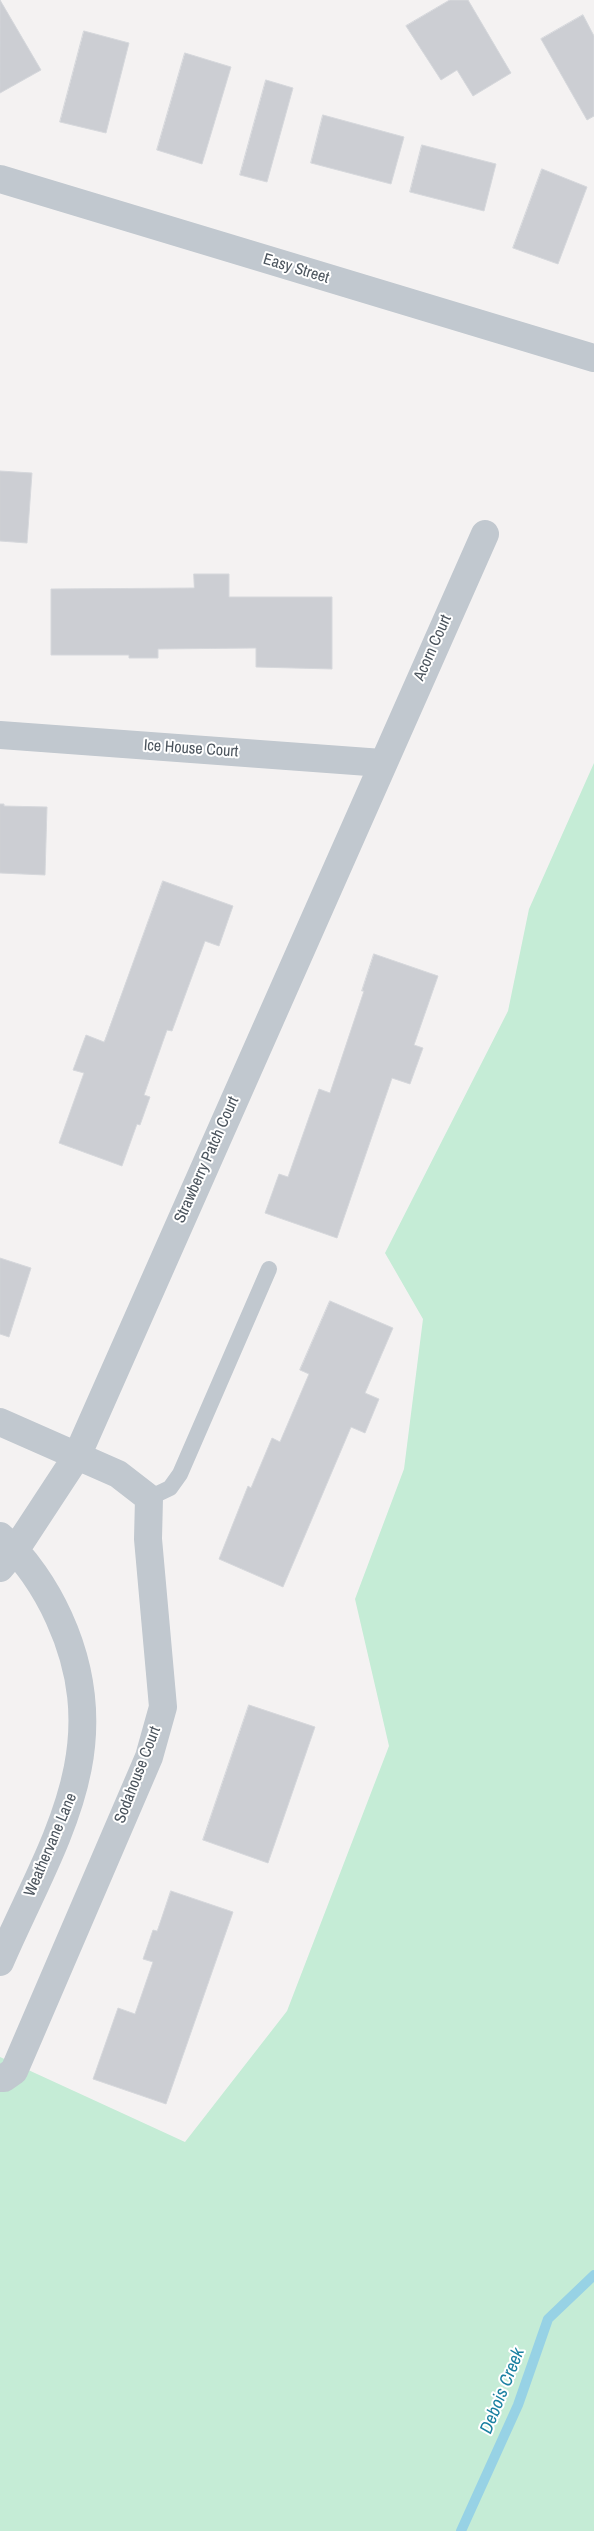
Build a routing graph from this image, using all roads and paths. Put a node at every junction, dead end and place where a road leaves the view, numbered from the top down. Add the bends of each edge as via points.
1 (0, 179) edge
2 (594, 357) edge
3 (484, 534) dead end
4 (0, 734) edge
5 (382, 763) junction
6 (269, 1269) dead end
7 (0, 1422) edge
8 (77, 1456) junction
9 (149, 1498) junction
10 (5, 1551) edge
11 (6, 1930) edge
12 (0, 1962) edge
13 (0, 2078) edge

1 - 2 street, Easy Street
3 - 5 street, Acorn Court
4 - 5 street, Ice House Court
5 - 8 street, Strawberry Patch Court
6 - 9 lane via 180,1474 170,1488
7 - 8 street
8 - 9 street via 118,1474
8 - 10 street, Strawberry Patch Court
9 - 13 street, Sodahouse Court via 148,1539 163,1707 148,1757 14,2071
10 - 11 street, Weathervane Lane via 53,1604 68,1638 81,1692 83,1735 78,1778 63,1824
11 - 12 street, Weathervane Lane

